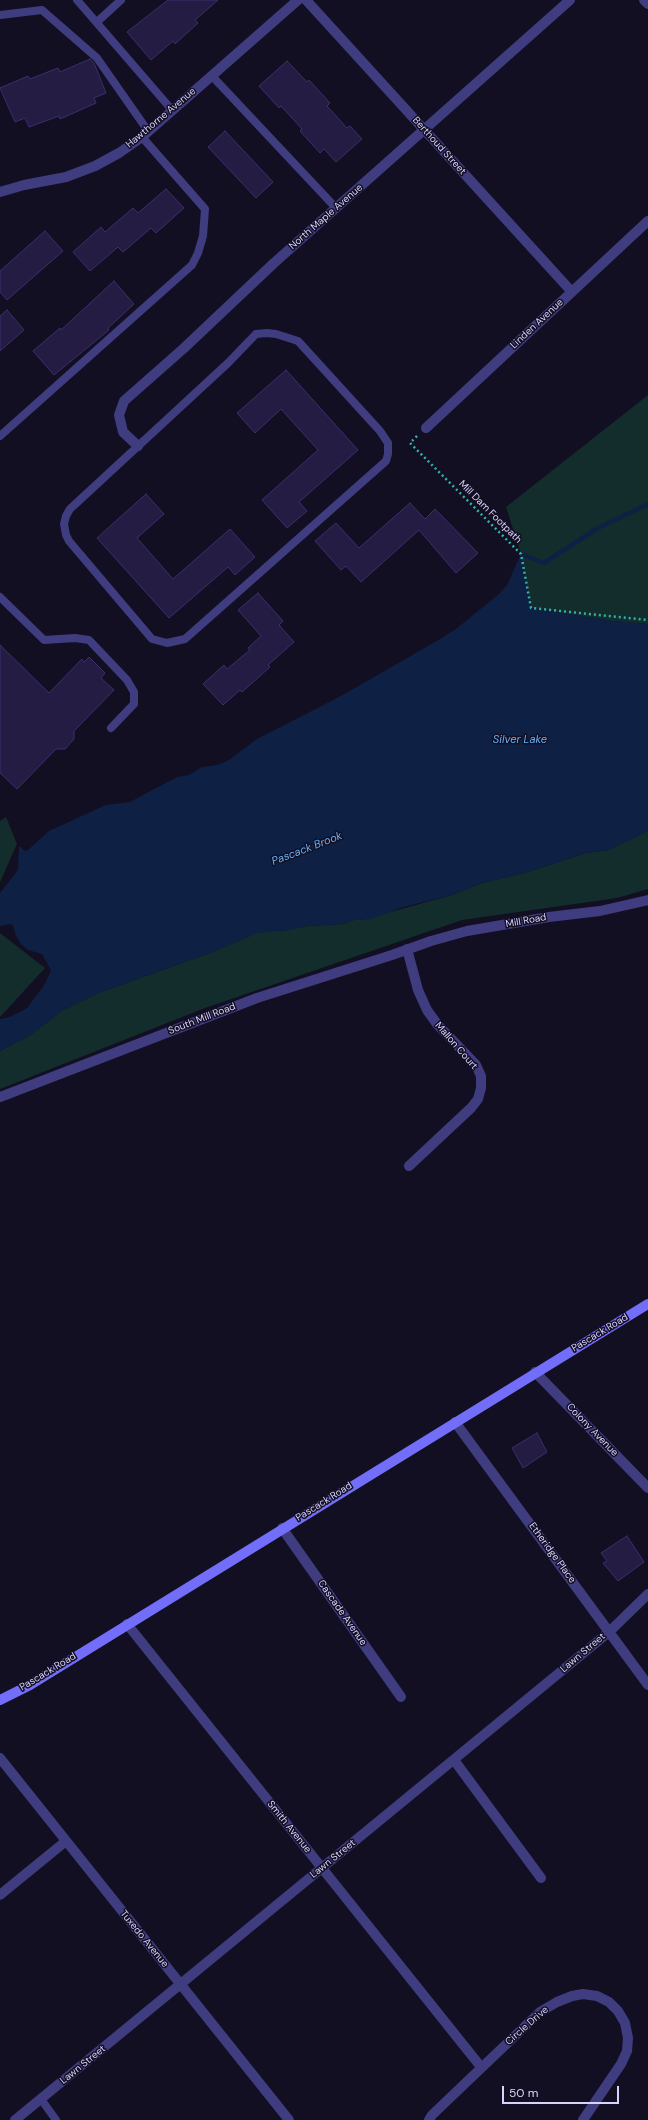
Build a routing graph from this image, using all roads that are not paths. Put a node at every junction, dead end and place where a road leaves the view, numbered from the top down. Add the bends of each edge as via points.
1 (77, 0) edge
2 (121, 0) edge
3 (298, 0) edge
4 (306, 0) edge
5 (570, 0) edge
6 (644, 0) edge
7 (648, 4) edge
8 (0, 15) edge
9 (97, 22) junction
10 (212, 76) junction
11 (172, 110) junction
12 (425, 130) junction
13 (145, 134) junction
14 (0, 192) edge
15 (336, 208) junction
16 (648, 221) edge
17 (572, 292) junction
18 (426, 428) road end
19 (0, 436) edge
20 (138, 446) junction
21 (0, 597) edge
22 (111, 728) dead end
23 (648, 900) edge
24 (406, 949) junction
25 (0, 1097) edge
26 (409, 1166) dead end
27 (648, 1304) edge
28 (535, 1372) junction
29 (455, 1422) junction
30 (648, 1488) edge
31 (282, 1528) junction
32 (648, 1594) edge
33 (127, 1624) junction
34 (609, 1632) junction
35 (648, 1685) edge
36 (401, 1697) dead end
37 (0, 1700) edge
38 (0, 1758) edge
39 (454, 1760) junction
40 (66, 1841) junction
41 (322, 1868) junction
42 (541, 1878) dead end
43 (0, 1895) edge
44 (181, 1984) junction
45 (481, 2067) junction
46 (41, 2099) junction
47 (15, 2120) edge
48 (56, 2120) edge
49 (289, 2120) edge
50 (430, 2120) edge
51 (583, 2120) edge

1 - 9 lane
2 - 9 lane
3 - 10 street, Hawthorne Avenue
4 - 12 street, Berthoud Street
5 - 12 street, North Maple Avenue
6 - 7 street
8 - 13 lane via 42,10 97,58
9 - 11 lane
10 - 11 street, Hawthorne Avenue
10 - 15 lane
11 - 13 street, Hawthorne Avenue
12 - 15 street, North Maple Avenue
12 - 17 street, Berthoud Street
13 - 14 street, Hawthorne Avenue via 95,166 66,177
13 - 19 lane via 205,209 203,236 198,253 192,265
15 - 20 street, North Maple Avenue via 124,401 120,415 123,432
16 - 17 street, Linden Avenue
17 - 18 street, Linden Avenue
20 - 20 lane via 256,334 267,333 298,341 380,431 388,443 388,454 386,461 185,639 167,643 152,639 66,535 64,524 70,509
21 - 22 lane via 44,640 89,640 127,680 134,692 134,704
23 - 24 street, Mill Road via 600,911 467,931
24 - 25 street, South Mill Road via 257,998
24 - 26 street, Mallon Court via 427,1010 476,1065 481,1088 478,1099 471,1108
27 - 28 street, Pascack Road
28 - 29 street, Pascack Road
28 - 30 street, Colony Avenue
29 - 31 street, Pascack Road
29 - 34 street, Etheridge Place
31 - 33 street, Pascack Road
31 - 36 street, Cascade Avenue
32 - 34 street, Lawn Street
33 - 37 street, Pascack Road
33 - 41 street, Smith Avenue
34 - 35 street, Etheridge Place
34 - 39 street, Lawn Street
38 - 40 street, Tuxedo Avenue
39 - 41 street, Lawn Street
39 - 42 street
40 - 43 street
40 - 44 street, Tuxedo Avenue
41 - 44 street, Lawn Street
41 - 45 street, Smith Avenue
44 - 46 street, Lawn Street
44 - 49 street, Tuxedo Avenue
45 - 50 street, Circle Drive via 432,2115
45 - 51 street, Circle Drive via 540,2012 557,2002 584,1994 597,1996 609,2002 625,2023 627,2051 611,2080
46 - 47 street, Lawn Street
46 - 48 lane

